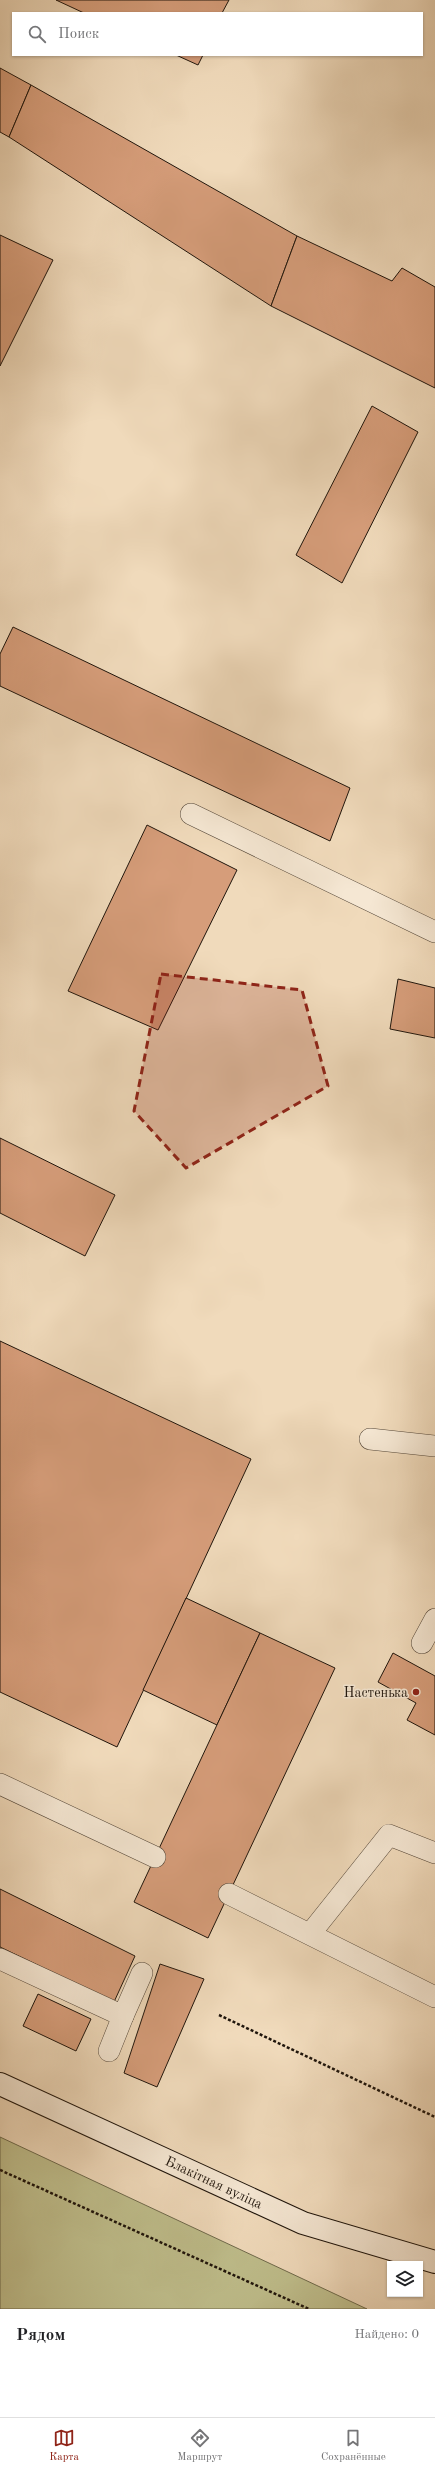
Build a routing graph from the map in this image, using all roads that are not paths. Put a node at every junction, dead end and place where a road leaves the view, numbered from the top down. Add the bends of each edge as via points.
1 (191, 814) dead end
2 (435, 932) edge
3 (370, 1439) dead end
4 (435, 1446) edge
5 (435, 1618) edge
6 (422, 1643) dead end
7 (0, 1784) edge
8 (435, 1853) edge
9 (155, 1857) dead end
10 (229, 1894) dead end
11 (310, 1934) junction
12 (0, 1958) edge
13 (142, 1973) dead end
14 (435, 1997) edge
15 (123, 2016) junction
16 (109, 2050) dead end
17 (0, 2084) edge
18 (435, 2262) edge

1 - 2 lane
3 - 4 lane
5 - 6 lane
7 - 9 lane
8 - 11 lane via 389,1835
10 - 11 lane
11 - 14 lane
12 - 15 lane
13 - 15 lane
15 - 16 lane
17 - 18 street, Блакітная вуліца via 303,2223

